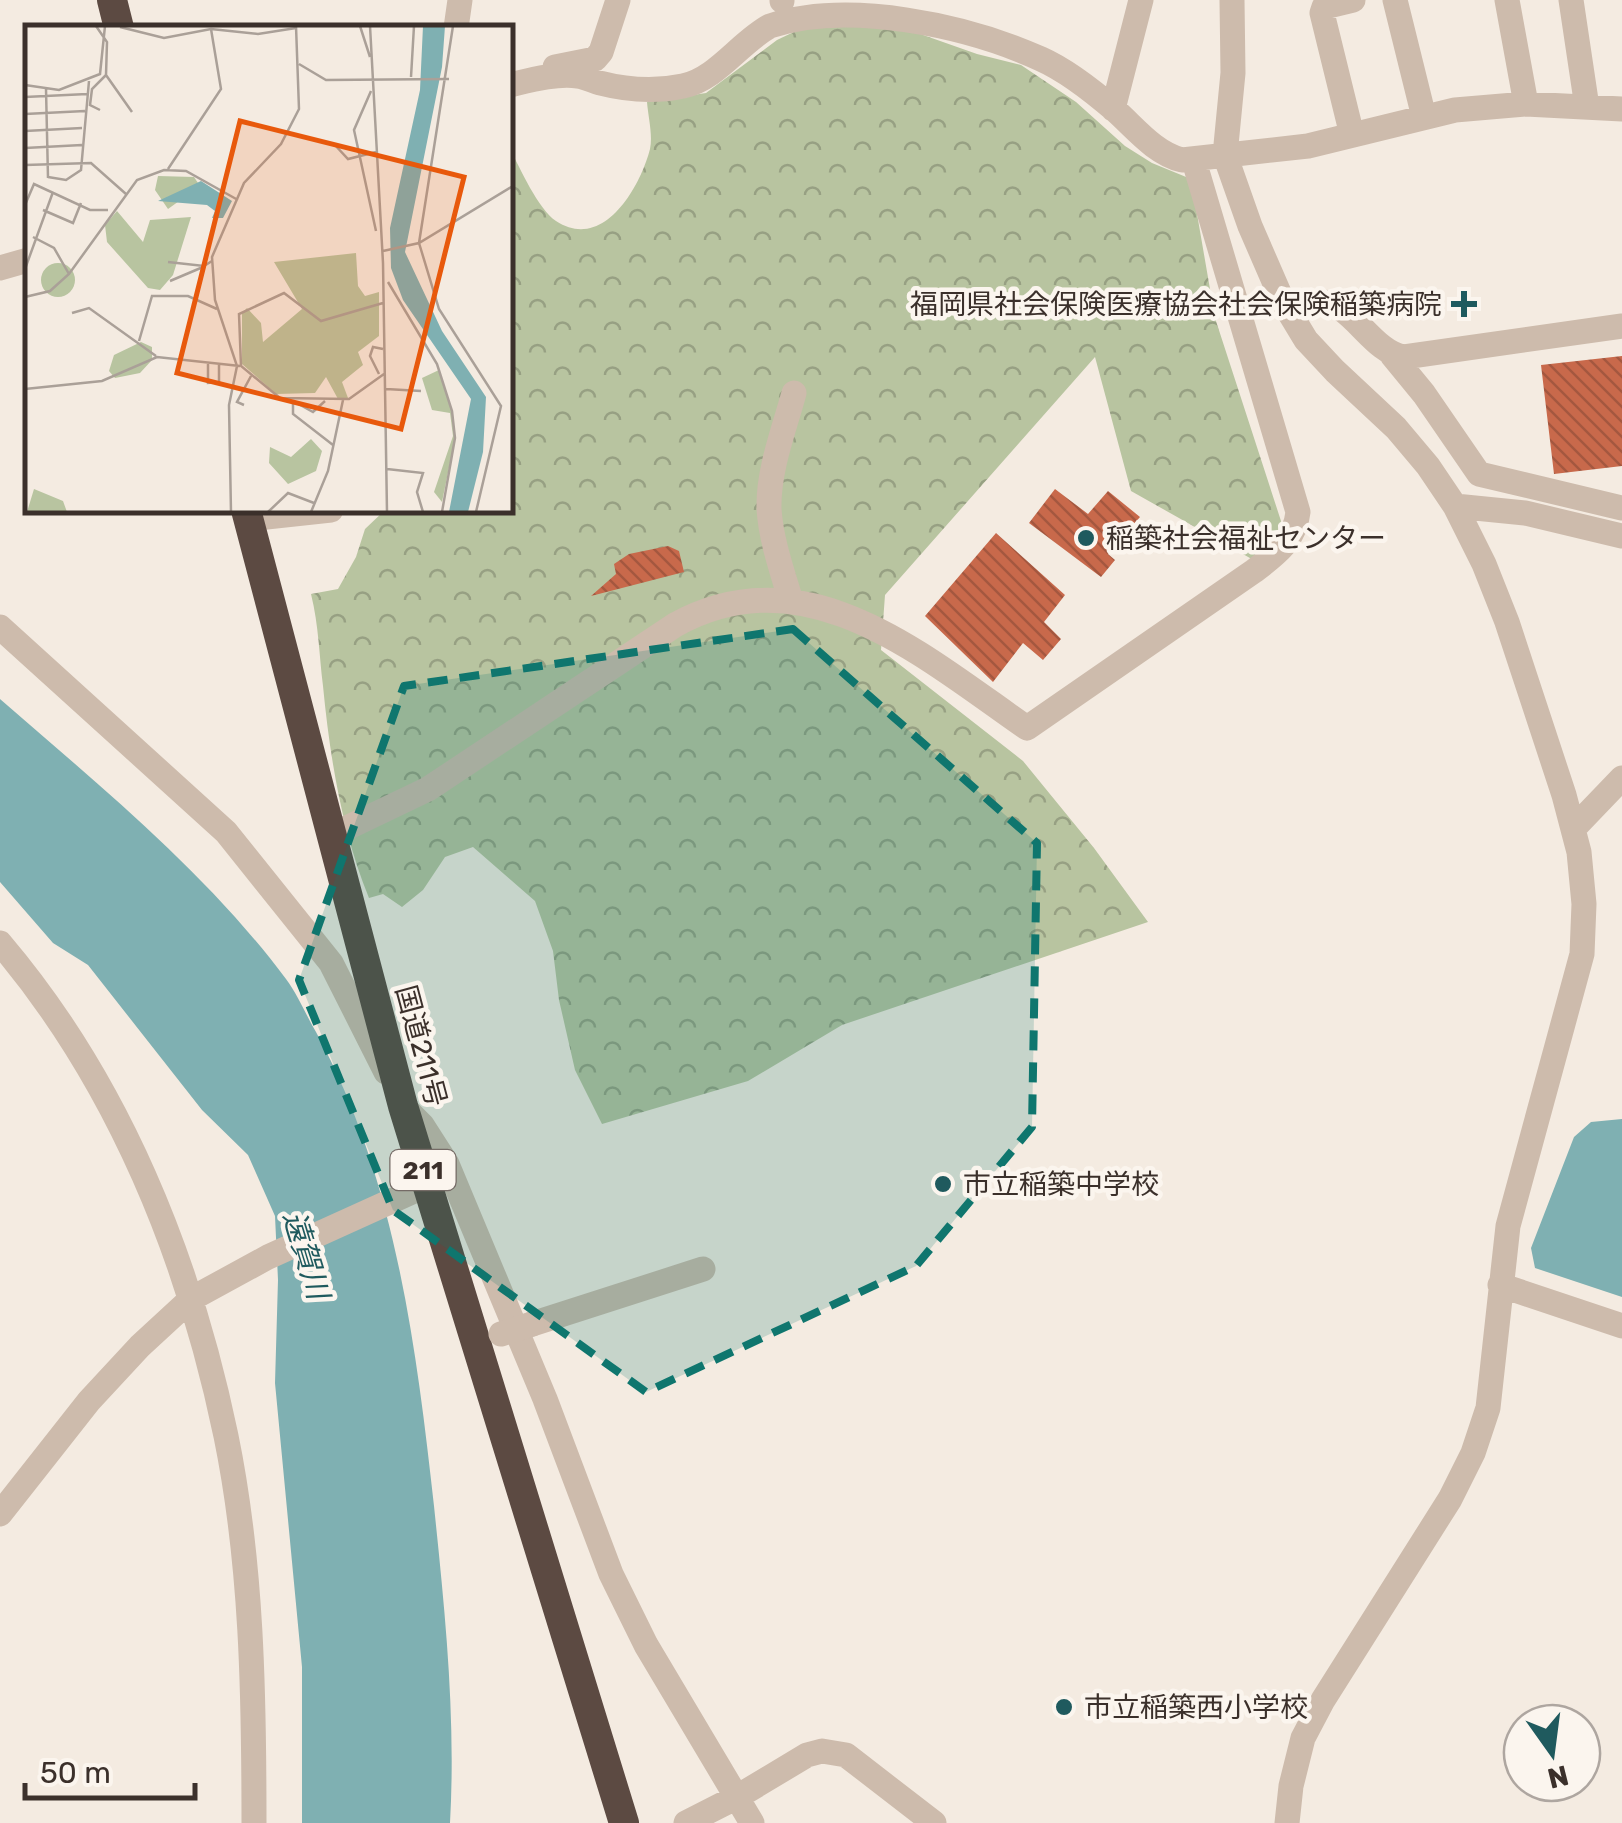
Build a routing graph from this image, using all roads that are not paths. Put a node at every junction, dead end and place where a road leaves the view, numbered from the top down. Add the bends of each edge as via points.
1 (112, 0) edge
2 (460, 0) edge
3 (618, 0) edge
4 (1141, 0) edge
5 (1232, 0) edge
6 (1353, 0) edge
7 (1395, 0) edge
8 (1507, 0) edge
9 (1571, 0) edge
10 (782, 5) edge
11 (119, 25) edge
12 (456, 25) edge
13 (512, 83) edge
14 (512, 84) edge
15 (1526, 104) junction
16 (1587, 107) junction
17 (1113, 109) junction
18 (1622, 109) edge
19 (1424, 117) junction
20 (1352, 135) junction
21 (1225, 155) junction
22 (1194, 161) junction
23 (25, 261) edge
24 (0, 268) edge
25 (1289, 312) junction
26 (1622, 326) edge
27 (1392, 355) junction
28 (794, 393) dead end
29 (1455, 506) junction
30 (1622, 508) edge
31 (290, 512) edge
32 (247, 514) edge
33 (1622, 536) edge
34 (791, 600) junction
35 (0, 626) edge
36 (1621, 776) edge
37 (1573, 829) junction
38 (330, 836) junction
39 (0, 944) edge
40 (403, 1106) junction
41 (418, 1188) junction
42 (703, 1269) dead end
43 (1500, 1285) junction
44 (191, 1300) junction
45 (1622, 1326) edge
46 (488, 1338) junction
47 (0, 1514) edge
48 (737, 1798) junction
49 (254, 1823) edge
50 (624, 1823) edge
51 (686, 1823) edge
52 (752, 1823) edge
53 (934, 1823) edge
54 (1286, 1823) edge

1 - 11 highway
2 - 12 street
3 - 13 street via 594,59
4 - 17 street
5 - 21 street
6 - 20 street via 1322,13
7 - 19 street
8 - 15 street
9 - 16 street
10 - 14 street via 767,27 688,85 644,90 578,76
10 - 17 street via 918,16 1044,60
15 - 16 street
15 - 19 street
16 - 18 street
17 - 22 street via 1166,156
19 - 20 street
20 - 21 street
21 - 22 street
21 - 25 street
22 - 34 street via 1298,512 1282,549 1027,728 903,642 835,611
23 - 24 street
25 - 27 street via 1334,304
25 - 29 street via 1335,372 1396,428
26 - 27 street
27 - 30 street via 1479,474
28 - 34 street via 769,504
29 - 33 street via 1525,513
29 - 37 street via 1507,622
31 - 32 street
32 - 38 highway, 国道211号 / 211
34 - 38 street via 762,598 704,610 428,789
35 - 40 street via 226,832 331,963
36 - 37 street
37 - 43 street via 1584,904 1582,954 1508,1226
38 - 40 highway, 国道211号 / 211
39 - 44 street via 72,1037 133,1148
40 - 41 highway, 国道211号 / 211
40 - 48 street via 447,1164 611,1574
41 - 44 street
41 - 46 highway, 国道211号 / 211
42 - 46 street, bridge
43 - 45 street
43 - 54 street via 1488,1408 1473,1454 1303,1738
44 - 47 street via 89,1401
44 - 49 street via 226,1437 238,1516 254,1700
46 - 50 highway, 国道211号 / 211
48 - 51 street
48 - 52 street
48 - 53 street via 822,1751 846,1755

